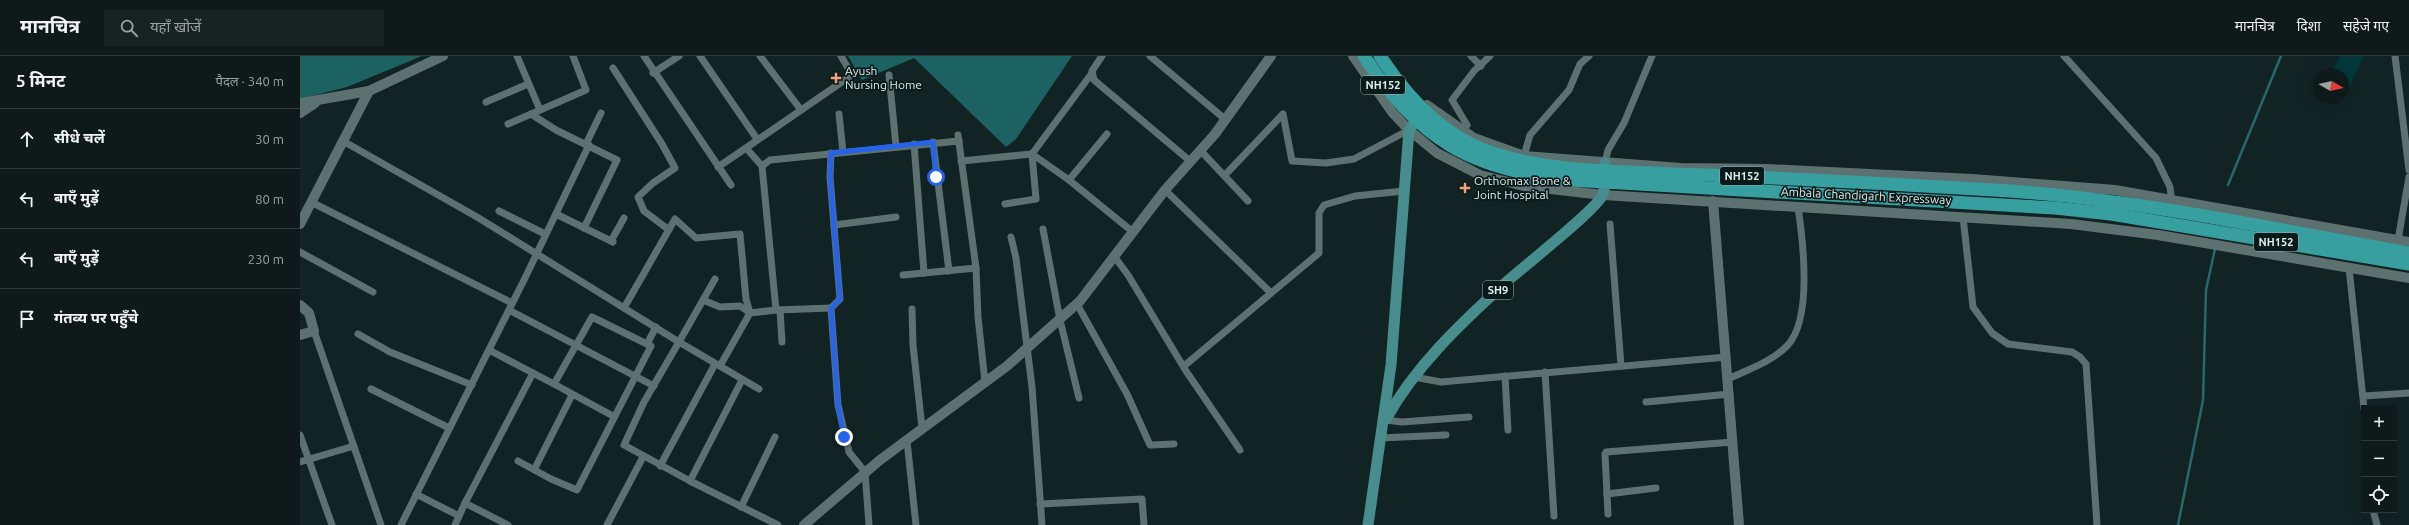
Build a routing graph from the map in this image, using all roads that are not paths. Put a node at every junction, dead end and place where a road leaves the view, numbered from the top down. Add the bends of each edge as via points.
1 (443, 56) edge
2 (517, 56) edge
3 (573, 56) edge
4 (644, 56) edge
5 (679, 56) edge
6 (700, 56) edge
7 (760, 56) edge
8 (841, 56) edge
9 (1102, 56) edge
10 (1150, 56) edge
11 (1271, 56) edge
12 (1353, 56) edge
13 (1364, 56) edge
14 (1380, 56) edge
15 (1386, 56) edge
16 (1471, 56) edge
17 (1490, 56) edge
18 (1589, 56) edge
19 (1652, 56) edge
20 (2064, 56) edge
21 (2395, 56) edge
22 (1481, 66) junction
23 (613, 68) dead end
24 (653, 73) junction
25 (1092, 74) junction
26 (890, 75) dead end
27 (528, 84) junction
28 (369, 91) junction
29 (317, 101) junction
30 (486, 102) dead end
31 (300, 103) edge
32 (1428, 106) junction
33 (540, 110) junction
34 (801, 110) junction
35 (300, 113) edge
36 (600, 113) dead end
37 (531, 114) junction
38 (839, 114) dead end
39 (1226, 120) junction
40 (508, 124) dead end
41 (1467, 125) dead end
42 (1409, 130) junction
43 (1107, 134) dead end
44 (757, 139) junction
45 (343, 141) junction
46 (933, 142) junction
47 (914, 144) junction
48 (588, 145) junction
49 (896, 146) junction
50 (746, 148) junction
51 (1200, 150) junction
52 (843, 152) junction
53 (831, 153) junction
54 (1032, 154) junction
55 (1524, 156) junction
56 (961, 160) junction
57 (1190, 161) junction
58 (1605, 164) junction
59 (762, 166) junction
60 (718, 167) junction
61 (1680, 168) junction
62 (2409, 170) edge
63 (1224, 175) junction
64 (2409, 177) edge
65 (1069, 180) junction
66 (731, 185) dead end
67 (1166, 190) junction
68 (1404, 191) junction
69 (1603, 194) junction
70 (1678, 199) junction
71 (1248, 201) dead end
72 (1713, 201) junction
73 (311, 202) junction
74 (1005, 204) dead end
75 (2172, 205) junction
76 (1798, 207) junction
77 (499, 211) dead end
78 (556, 214) junction
79 (896, 217) dead end
80 (1963, 217) junction
81 (624, 218) dead end
82 (300, 224) edge
83 (1610, 224) dead end
84 (834, 225) junction
85 (584, 228) junction
86 (1043, 229) dead end
87 (2159, 229) junction
88 (669, 230) junction
89 (1132, 232) junction
90 (546, 234) junction
91 (1011, 237) dead end
92 (2398, 240) junction
93 (2409, 242) edge
94 (300, 252) edge
95 (535, 253) junction
96 (2409, 253) edge
97 (1114, 256) junction
98 (2409, 264) edge
99 (976, 268) junction
100 (2349, 268) junction
101 (949, 271) junction
102 (924, 274) junction
103 (903, 275) dead end
104 (2409, 278) edge
105 (715, 279) dead end
106 (373, 292) dead end
107 (1271, 293) junction
108 (703, 300) junction
109 (1077, 304) junction
110 (300, 305) edge
111 (511, 307) junction
112 (624, 308) junction
113 (831, 308) junction
114 (912, 309) dead end
115 (778, 310) junction
116 (750, 313) junction
117 (1060, 320) junction
118 (656, 327) junction
119 (314, 331) junction
120 (358, 334) dead end
121 (300, 335) edge
122 (679, 342) junction
123 (782, 342) dead end
124 (647, 344) junction
125 (576, 345) junction
126 (1028, 348) junction
127 (489, 350) junction
128 (1727, 357) junction
129 (717, 365) junction
130 (1184, 366) junction
131 (1621, 366) junction
132 (1544, 372) junction
133 (533, 373) junction
134 (1505, 376) junction
135 (636, 377) junction
136 (1414, 378) junction
137 (1728, 379) junction
138 (742, 380) junction
139 (985, 382) junction
140 (554, 384) junction
141 (472, 385) junction
142 (654, 386) junction
143 (371, 389) dead end
144 (759, 389) dead end
145 (2409, 393) edge
146 (572, 394) junction
147 (1730, 394) junction
148 (2364, 396) junction
149 (1079, 398) dead end
150 (1646, 402) dead end
151 (2364, 405) edge
152 (613, 416) junction
153 (1469, 417) dead end
154 (1384, 423) junction
155 (449, 428) junction
156 (922, 428) junction
157 (1508, 430) dead end
158 (300, 435) edge
159 (1446, 435) dead end
160 (775, 436) dead end
161 (1381, 438) junction
162 (906, 441) junction
163 (1733, 442) junction
164 (1174, 444) dead end
165 (354, 446) junction
166 (1240, 450) dead end
167 (643, 457) junction
168 (308, 459) junction
169 (518, 461) dead end
170 (300, 462) edge
171 (660, 466) junction
172 (535, 468) junction
173 (865, 472) junction
174 (690, 481) junction
175 (1656, 488) dead end
176 (416, 494) junction
177 (1607, 494) junction
178 (465, 503) junction
179 (1040, 504) junction
180 (741, 507) junction
181 (2374, 513) edge
182 (1608, 514) dead end
183 (459, 516) junction
184 (1554, 516) dead end
185 (503, 524) edge
186 (332, 525) edge
187 (381, 525) edge
188 (401, 525) edge
189 (455, 525) edge
190 (607, 525) edge
191 (778, 525) edge
192 (804, 525) edge
193 (869, 525) edge
194 (916, 525) edge
195 (1042, 525) edge
196 (1144, 525) edge
197 (1368, 525) edge
198 (1740, 525) edge
199 (2097, 525) edge
200 (2377, 525) edge

1 - 28 street
2 - 27 street
3 - 33 street via 586,90
4 - 24 street
5 - 24 street
6 - 44 street
7 - 34 street
8 - 34 street via 852,75
9 - 25 street
10 - 39 street
11 - 39 street
12 - 42 street via 1392,112
13 - 87 highway, Ambala Chandigarh Expressway / NH152 via 1389,93 1434,135 1477,160 1525,174 1598,181 2018,204 2143,220
14 - 75 highway, Ambala Chandigarh Expressway / NH152 via 1403,89 1443,126 1466,142 1488,152 1528,163 1607,170 2027,192 2144,206
15 - 32 street via 1413,92
16 - 22 street
17 - 22 street
18 - 55 street via 1580,64 1569,90 1530,135
19 - 58 street via 1624,123 1608,150
20 - 75 street via 2156,158 2170,187
21 - 62 street
22 - 41 street via 1452,100
23 - 88 street via 675,168 638,197 644,211
24 - 60 street
25 - 54 street
25 - 57 street via 1094,80
26 - 49 street
27 - 30 street
27 - 33 street
28 - 29 street
28 - 45 street
29 - 31 street
29 - 35 street
32 - 42 main road
32 - 55 street via 1474,138
33 - 37 street
34 - 44 street
36 - 48 street
37 - 40 street
37 - 48 street via 556,130
38 - 52 street
39 - 51 street
42 - 63 street via 1354,159 1326,163 1292,161 1282,114
42 - 68 main road, SH9
42 - 69 street via 1437,153 1480,175 1524,186
43 - 65 street
44 - 50 street
45 - 73 street
45 - 95 street via 478,217
46 - 47 street
46 - 56 street via 959,138
46 - 101 street
47 - 49 street
47 - 102 street
48 - 78 street
48 - 85 street via 617,160
49 - 52 street
50 - 59 street
50 - 60 street
51 - 57 street
51 - 63 street
52 - 53 street
53 - 59 street via 770,160
53 - 84 street
54 - 56 street
54 - 65 street
54 - 74 street via 1036,199
55 - 58 street
56 - 99 street
57 - 67 street
58 - 61 street
58 - 69 main road
59 - 115 street
60 - 66 street
61 - 70 street
61 - 75 street via 1766,169 2003,181 2115,190
63 - 71 street
64 - 92 street
65 - 89 street
67 - 89 street
67 - 107 street
68 - 107 street via 1355,196 1324,205 1319,213 1319,253
68 - 154 main road, SH9
69 - 70 street
69 - 136 main road, SH9 via 1590,210 1446,338
70 - 72 street
72 - 76 street
72 - 128 street
73 - 82 street
73 - 111 street
75 - 92 street
75 - 96 highway, Ambala Chandigarh Expressway / NH152
76 - 80 street
76 - 137 street via 1803,244 1804,290 1796,331 1788,345 1770,359
77 - 90 street
78 - 85 street
78 - 90 street
79 - 84 street
80 - 87 street
80 - 199 street via 1973,307 1992,333 2008,344 2072,352 2086,364
81 - 85 street via 612,241
83 - 131 street
84 - 113 street via 840,299
86 - 117 street
87 - 98 highway, Ambala Chandigarh Expressway / NH152
87 - 100 street
88 - 112 street
88 - 116 street via 675,219 696,238 740,234 746,299
89 - 97 street
90 - 95 street
91 - 126 street
92 - 93 street
94 - 106 street
95 - 111 street
95 - 112 street
97 - 109 street
97 - 130 street
99 - 101 street
99 - 139 street
100 - 104 street
100 - 148 street
101 - 102 street
102 - 103 street
105 - 108 street
107 - 130 street
108 - 116 street via 720,307 740,306
108 - 122 street
109 - 117 street
109 - 164 street via 1126,394 1150,445
110 - 119 street via 309,313
111 - 125 street
111 - 127 street
112 - 118 street
113 - 115 street
113 - 173 street via 838,405 843,430 849,452
114 - 156 street via 913,345
115 - 116 street
115 - 123 street
116 - 129 street
117 - 126 street
117 - 149 street
118 - 122 street
118 - 124 street
119 - 121 street
119 - 165 street
120 - 141 street via 390,352
122 - 129 street
122 - 142 street
124 - 125 street via 592,317
124 - 135 street via 651,346
125 - 135 street
125 - 140 street
126 - 139 street
126 - 179 street
127 - 133 street
127 - 141 street
128 - 131 street
128 - 137 street
129 - 138 street
129 - 171 street
130 - 166 street
131 - 132 street
132 - 134 street
132 - 184 street
133 - 140 street
133 - 178 street
134 - 136 street via 1441,382
134 - 157 street
135 - 142 street
135 - 152 street
136 - 154 main road, SH9 via 1401,392
137 - 147 street
138 - 144 street
138 - 174 street
139 - 156 street
140 - 146 street
141 - 155 street
142 - 167 street via 624,445
143 - 155 street
145 - 148 street
146 - 152 street
146 - 172 street
147 - 150 street
147 - 163 street
148 - 151 street
152 - 172 street via 577,490 551,479
153 - 154 street
154 - 161 main road, SH9
155 - 176 street
156 - 162 street
158 - 168 street
159 - 161 street
160 - 180 street
161 - 197 main road, SH9
162 - 173 street
162 - 194 street
163 - 177 street via 1606,452
163 - 198 street
165 - 168 street
165 - 187 street
167 - 171 street
167 - 190 street
168 - 170 street
168 - 186 street
169 - 172 street
171 - 174 street
173 - 192 street
173 - 193 street
174 - 180 street
175 - 177 street
176 - 183 street
176 - 188 street
177 - 182 street
178 - 183 street
178 - 185 street
179 - 195 street
179 - 196 street via 1142,499
180 - 191 street
181 - 200 street
183 - 189 street

